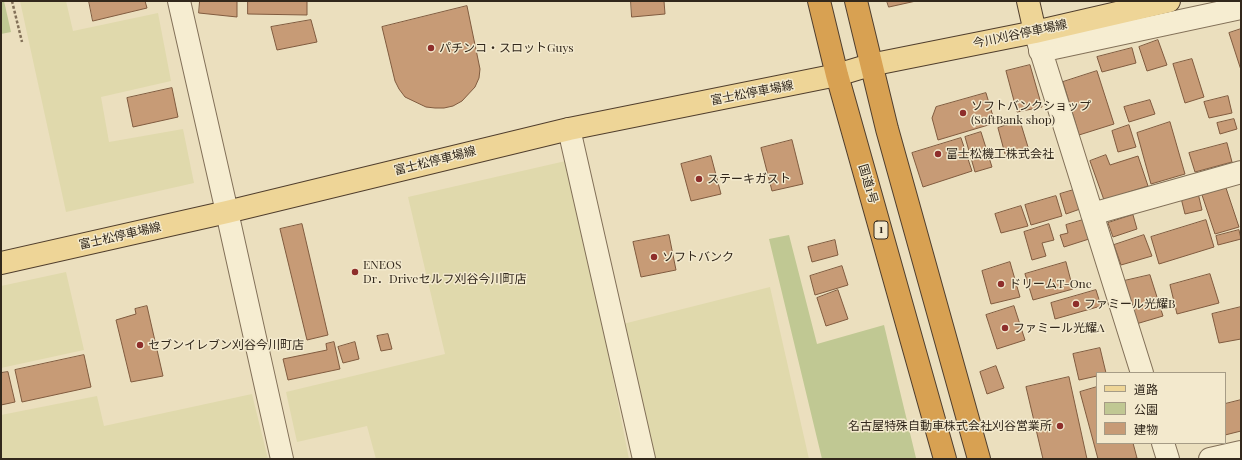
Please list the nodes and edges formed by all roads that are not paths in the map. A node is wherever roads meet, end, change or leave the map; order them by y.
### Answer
1 (179, 1) edge
2 (819, 1) edge
3 (856, 1) edge
4 (1028, 1) edge
5 (1169, 1) edge
6 (1241, 8) edge
7 (1037, 42) junction
8 (870, 65) junction
9 (837, 75) junction
10 (569, 128) junction
11 (1241, 172) edge
12 (227, 212) junction
13 (1092, 214) junction
14 (1, 263) edge
15 (1142, 372) edge
16 (1163, 444) edge
17 (1241, 452) edge
18 (282, 459) edge
19 (644, 459) edge
20 (945, 459) edge
21 (979, 459) edge
22 (1168, 459) edge
23 (1210, 459) edge

1 - 12 street
2 - 9 highway, 国道1号 / 1
3 - 8 highway
4 - 7 main road
5 - 7 main road, 今川刈谷停車場線
6 - 7 street
7 - 8 main road, 今川刈谷停車場線
7 - 13 street
8 - 9 main road, 富士松停車場線
8 - 21 highway
9 - 10 main road, 富士松停車場線
9 - 20 highway, 国道1号 / 1
10 - 12 main road, 富士松停車場線
10 - 19 street
11 - 13 street
12 - 14 main road, 富士松停車場線
12 - 18 street
13 - 15 street
16 - 22 street
17 - 23 street

